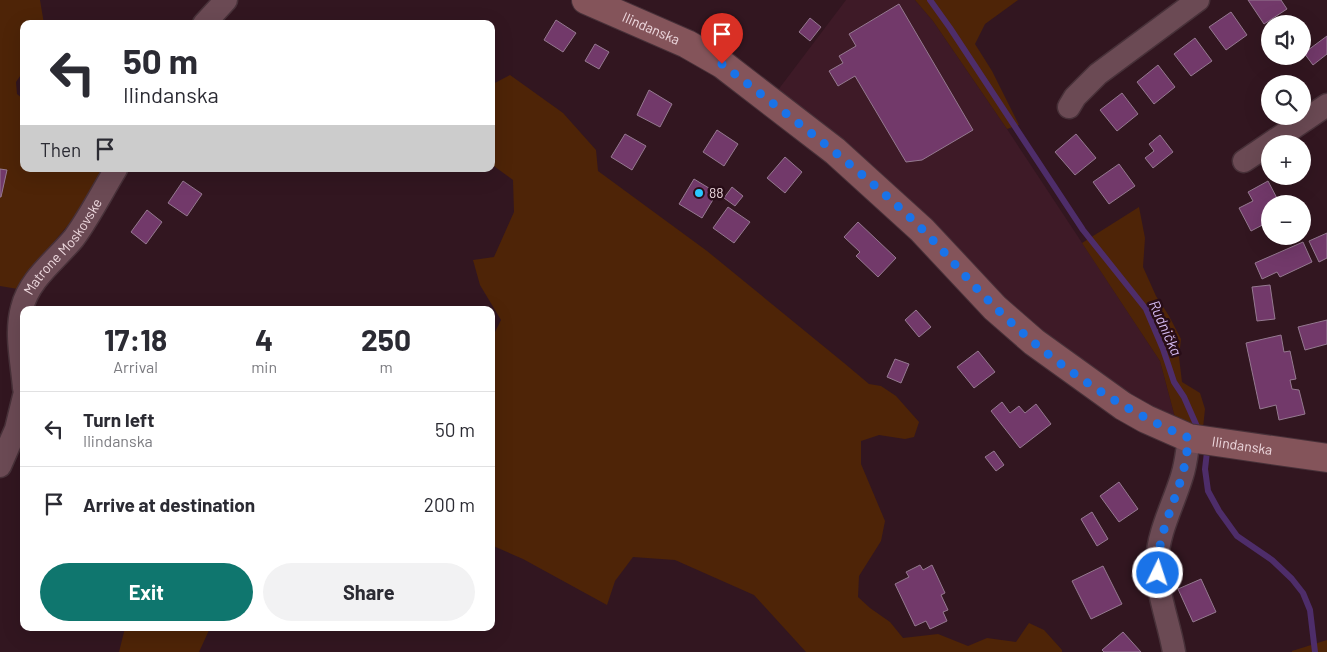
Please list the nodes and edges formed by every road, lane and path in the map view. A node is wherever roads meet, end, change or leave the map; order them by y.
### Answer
1 (226, 0) edge
2 (586, 0) edge
3 (1198, 0) edge
4 (208, 20) edge
5 (1327, 105) edge
6 (1069, 107) dead end
7 (1244, 161) dead end
8 (114, 172) edge
9 (22, 306) edge
10 (20, 322) edge
11 (20, 341) edge
12 (20, 412) edge
13 (1200, 439) junction
14 (1327, 458) edge
15 (0, 466) edge
16 (1174, 652) edge

1 - 4 street
2 - 13 street, Ilindanska
3 - 6 street
5 - 7 street
8 - 9 street, Matrone Moskovske
10 - 11 street, Matrone Moskovske
12 - 15 street
13 - 14 street, Ilindanska
13 - 16 street

